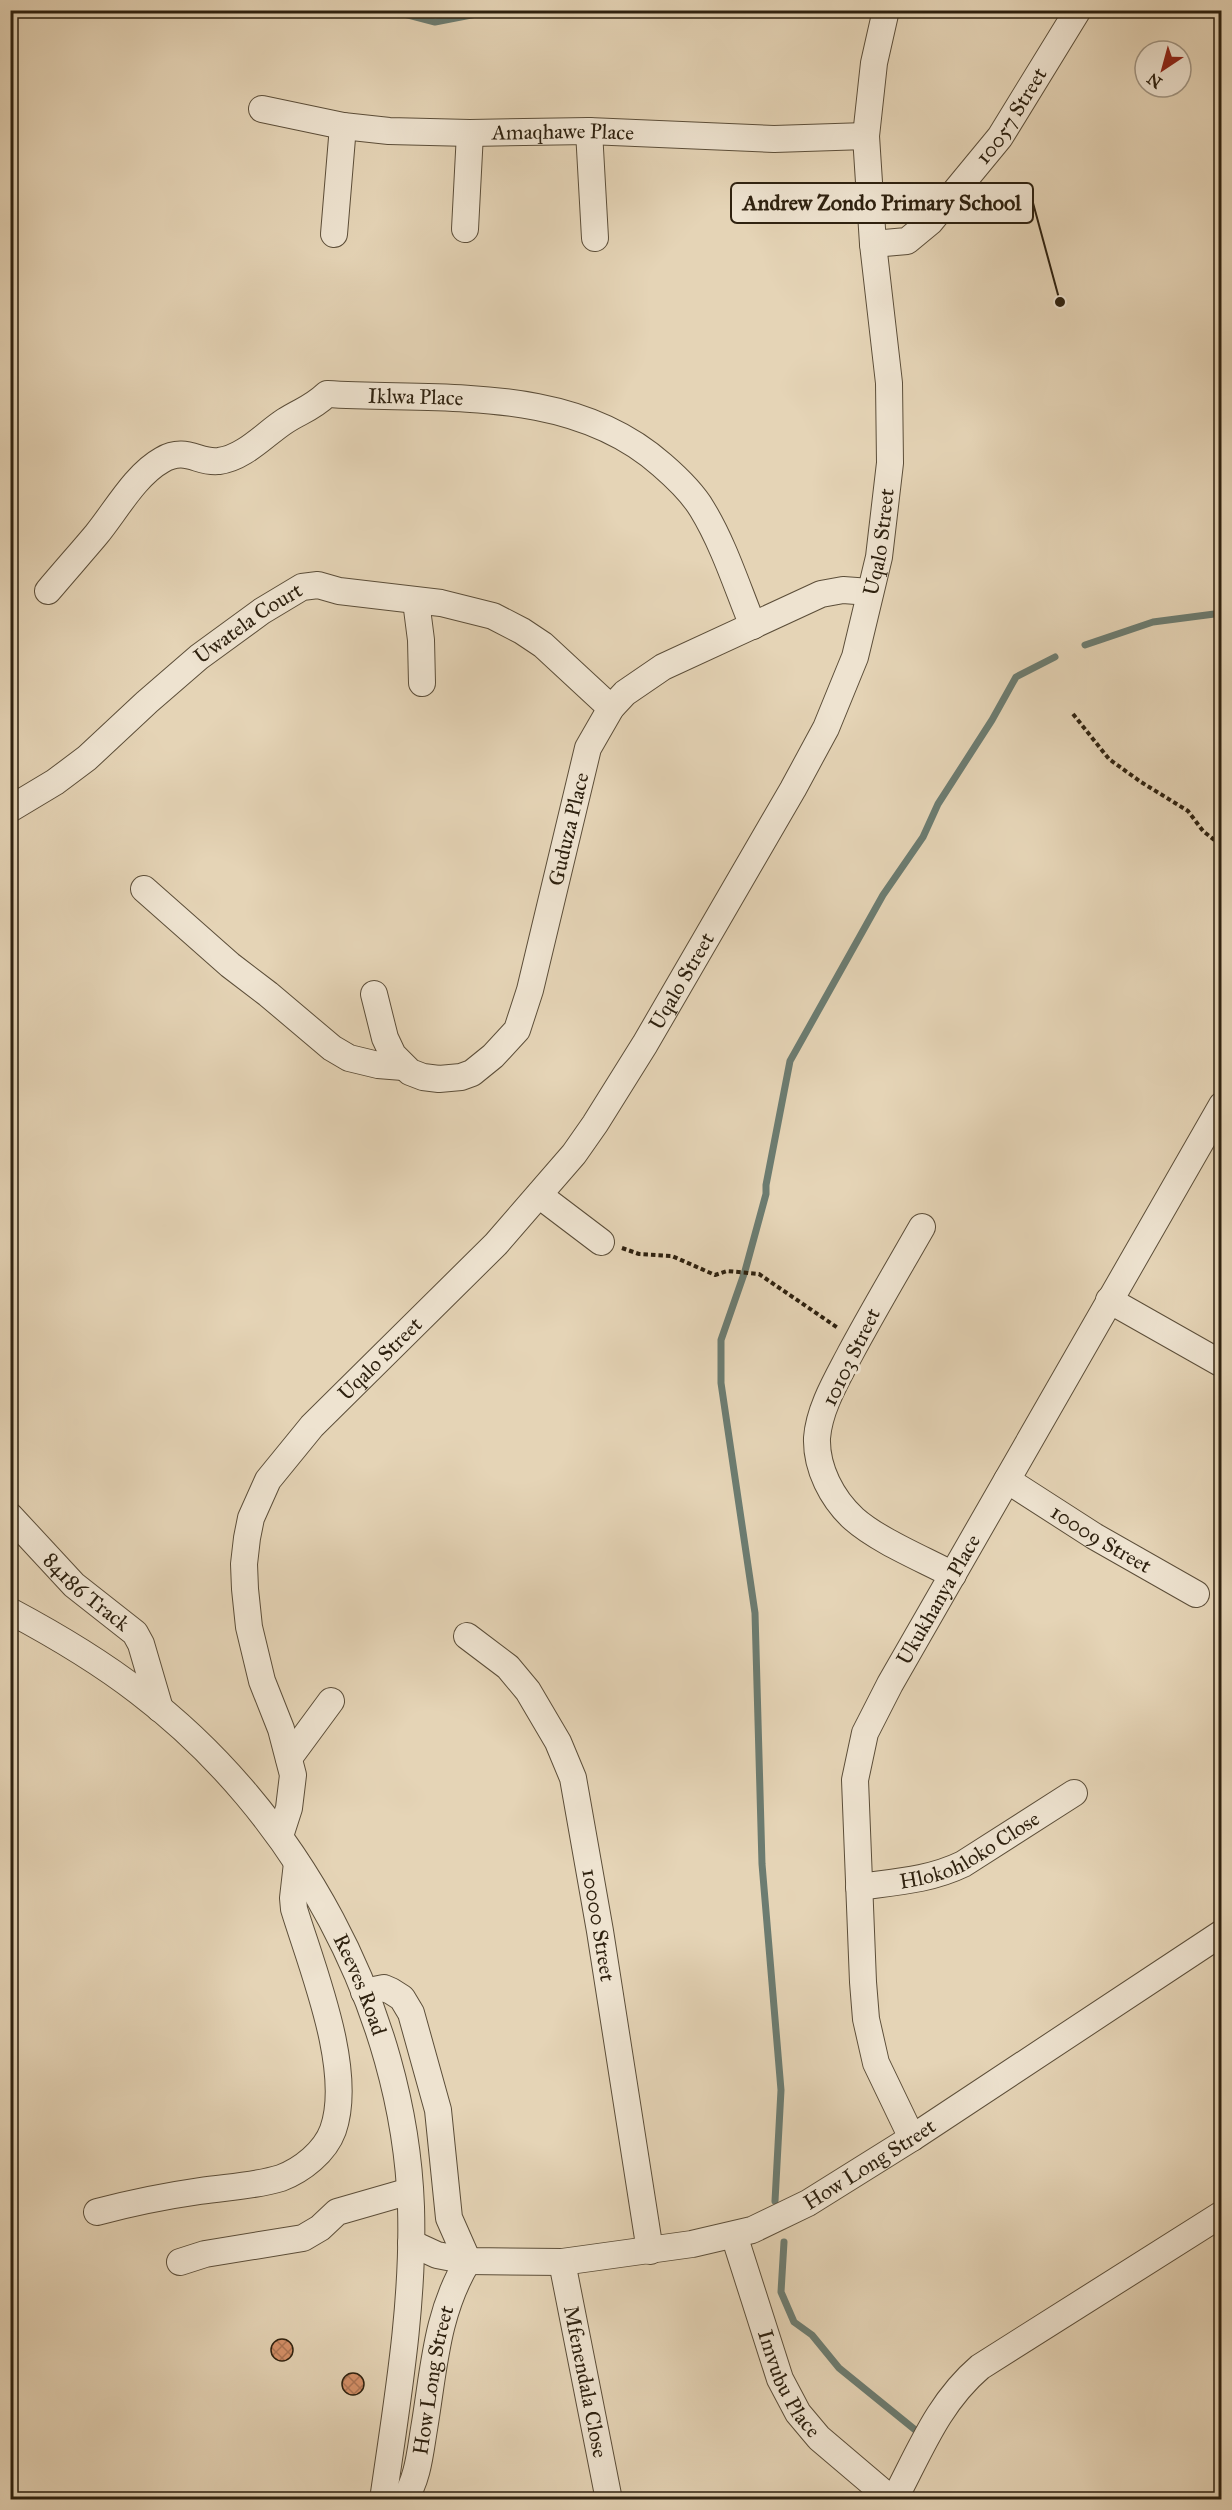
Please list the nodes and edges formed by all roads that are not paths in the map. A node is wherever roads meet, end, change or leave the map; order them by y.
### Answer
1 (886, 10) edge
2 (1078, 10) edge
3 (262, 109) dead end
4 (343, 126) junction
5 (589, 131) junction
6 (470, 133) junction
7 (866, 135) junction
8 (465, 229) dead end
9 (334, 234) dead end
10 (596, 238) dead end
11 (873, 244) junction
12 (48, 591) dead end
13 (870, 592) junction
14 (416, 601) junction
15 (753, 626) junction
16 (422, 683) dead end
17 (611, 708) junction
18 (10, 809) edge
19 (144, 889) dead end
20 (374, 994) dead end
21 (403, 1067) junction
22 (1221, 1105) edge
23 (1214, 1135) edge
24 (539, 1195) junction
25 (922, 1227) dead end
26 (601, 1242) road end
27 (1109, 1299) junction
28 (1221, 1364) edge
29 (1007, 1480) junction
30 (10, 1516) edge
31 (953, 1575) junction
32 (1196, 1594) dead end
33 (10, 1611) edge
34 (467, 1636) dead end
35 (331, 1701) dead end
36 (160, 1709) junction
37 (289, 1758) junction
38 (1074, 1793) dead end
39 (280, 1836) junction
40 (297, 1863) junction
41 (859, 1887) junction
42 (1221, 1934) edge
43 (364, 1992) junction
44 (912, 2138) junction
45 (410, 2191) junction
46 (97, 2212) dead end
47 (1221, 2214) edge
48 (734, 2235) junction
49 (411, 2243) junction
50 (650, 2251) junction
51 (468, 2261) junction
52 (180, 2262) dead end
53 (562, 2262) junction
54 (383, 2499) edge
55 (404, 2499) edge
56 (609, 2499) edge
57 (893, 2499) edge

1 - 7 street, Uqalo Street
2 - 11 street, 10057 Street
3 - 4 street, Amaqhawe Place
4 - 6 street, Amaqhawe Place
4 - 9 street
5 - 6 street, Amaqhawe Place
5 - 7 street, Amaqhawe Place
5 - 10 street
6 - 8 street
7 - 11 street, Uqalo Street
11 - 13 street, Uqalo Street
12 - 15 street, Iklwa Place
13 - 15 street, Guduza Place
13 - 24 street, Uqalo Street
14 - 16 street
14 - 17 street, Uwatela Court
14 - 18 street, Uwatela Court
15 - 17 street, Guduza Place
17 - 21 street, Guduza Place
19 - 21 street, Guduza Place
20 - 21 street
22 - 23 street, Ukukhanya Place
23 - 27 street, Ukukhanya Place
24 - 26 street
24 - 37 street, Uqalo Street
25 - 31 street, 10103 Street
27 - 28 street
27 - 29 street, Ukukhanya Place
29 - 31 street, Ukukhanya Place
29 - 32 street, 10009 Street
30 - 36 street, 84186 Track
31 - 41 street, Ukukhanya Place
33 - 36 street, Reeves Road
34 - 50 street, 10000 Street
35 - 37 street
36 - 39 street, Reeves Road
37 - 39 street, Uqalo Street
38 - 41 street, Hlokohloko Close
39 - 40 street, Reeves Road
40 - 43 street, Reeves Road
40 - 46 street
41 - 44 street, Ukukhanya Place
42 - 44 street, How Long Street
43 - 45 street, Reeves Road
43 - 51 street
44 - 48 street, How Long Street
45 - 49 street, Reeves Road
45 - 52 street
47 - 57 street
48 - 50 street, How Long Street
48 - 57 street, Imvubu Place
49 - 51 street, How Long Street
49 - 54 street, Reeves Road
50 - 53 street, How Long Street
51 - 53 street, How Long Street
51 - 55 street, How Long Street
53 - 56 street, Mfenendala Close

